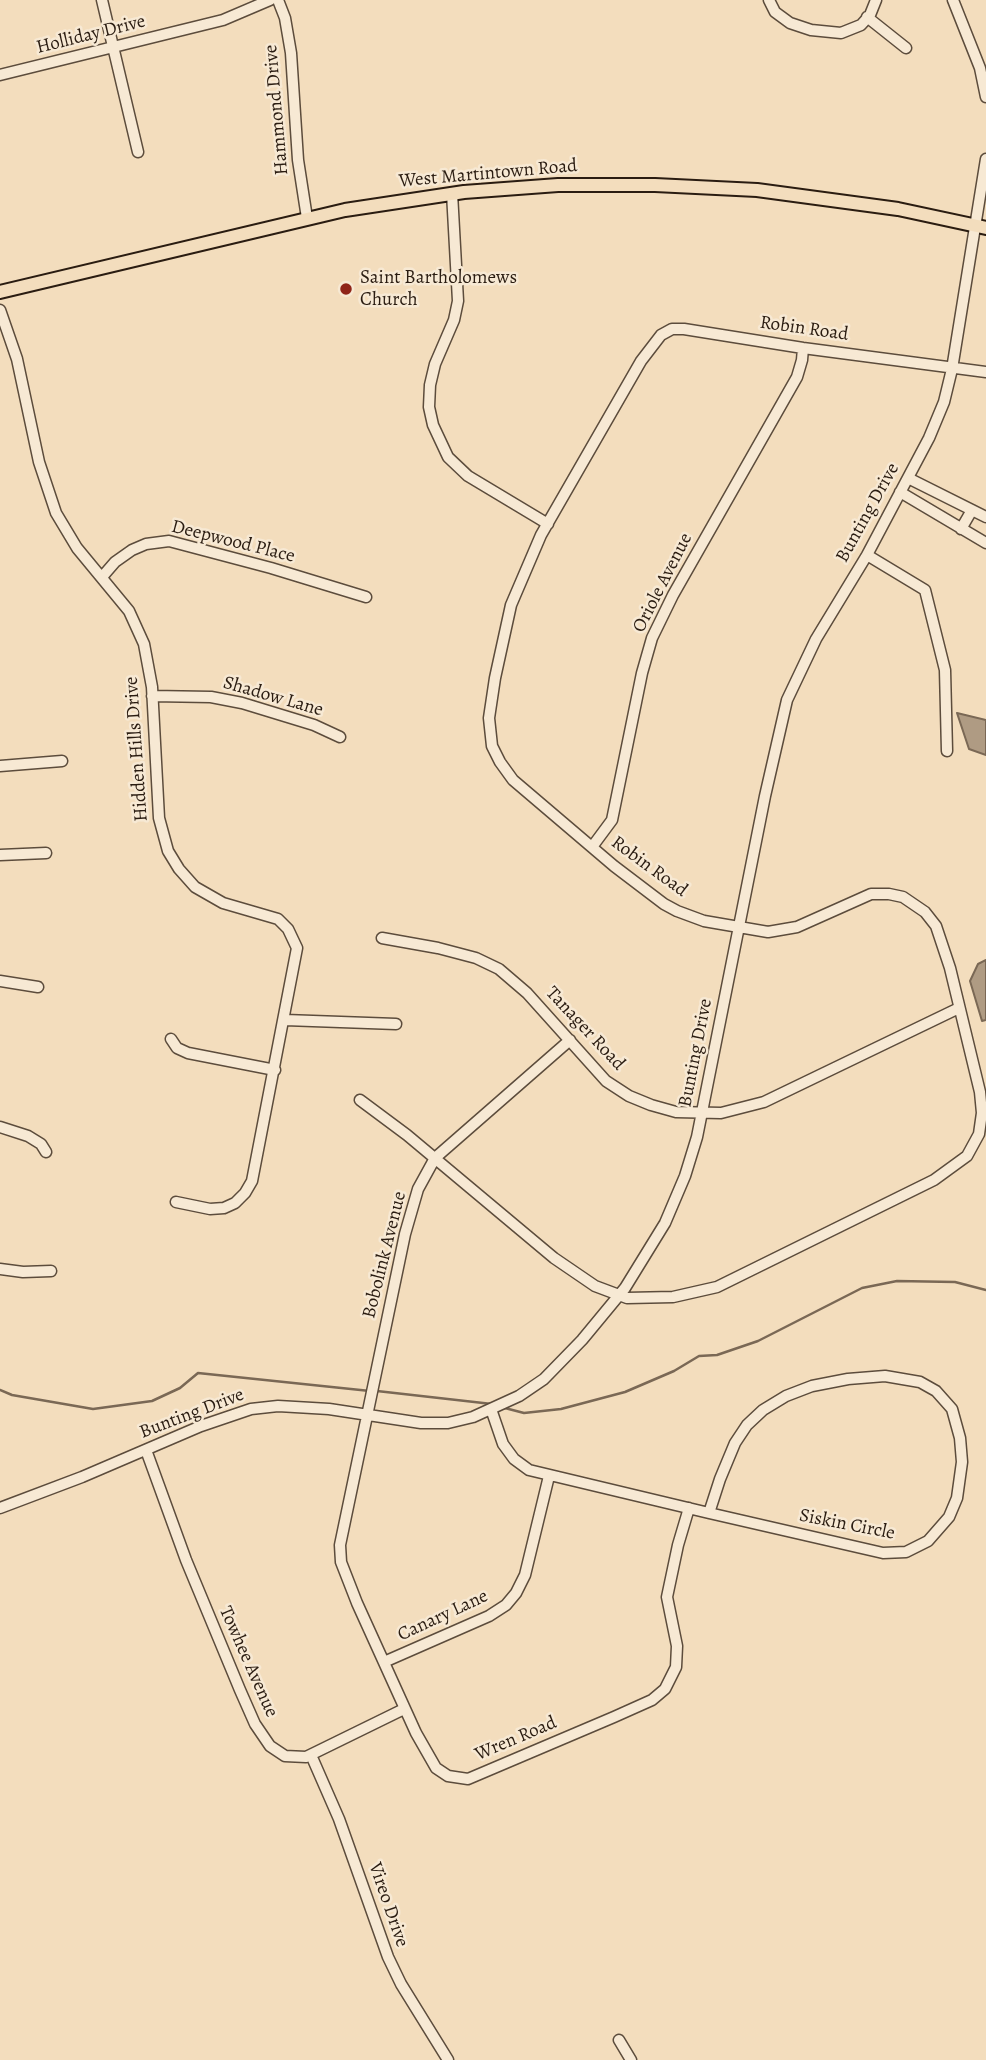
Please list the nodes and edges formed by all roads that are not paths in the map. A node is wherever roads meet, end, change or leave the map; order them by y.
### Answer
1 (102, 0) edge
2 (270, 0) edge
3 (278, 0) edge
4 (769, 0) edge
5 (876, 0) edge
6 (953, 0) edge
7 (867, 17) junction
8 (113, 47) junction
9 (906, 48) dead end
10 (0, 75) edge
11 (986, 97) edge
12 (138, 152) dead end
13 (986, 159) edge
14 (452, 193) junction
15 (307, 218) junction
16 (980, 227) edge
17 (0, 292) edge
18 (0, 310) edge
19 (803, 348) junction
20 (951, 369) junction
21 (986, 372) edge
22 (908, 478) junction
23 (900, 492) junction
24 (972, 510) junction
25 (986, 517) edge
26 (548, 524) junction
27 (961, 529) junction
28 (986, 544) edge
29 (867, 555) junction
30 (102, 577) junction
31 (366, 597) dead end
32 (152, 696) junction
33 (340, 737) dead end
34 (947, 751) dead end
35 (62, 761) dead end
36 (0, 766) edge
37 (592, 847) junction
38 (46, 853) dead end
39 (0, 855) edge
40 (739, 928) junction
41 (382, 938) dead end
42 (0, 981) edge
43 (38, 987) dead end
44 (959, 1008) junction
45 (285, 1020) junction
46 (396, 1024) dead end
47 (171, 1039) dead end
48 (570, 1040) junction
49 (275, 1070) junction
50 (360, 1100) dead end
51 (702, 1112) junction
52 (0, 1127) edge
53 (46, 1152) dead end
54 (435, 1158) junction
55 (176, 1202) dead end
56 (0, 1269) edge
57 (51, 1271) dead end
58 (619, 1297) junction
59 (491, 1409) junction
60 (367, 1415) junction
61 (146, 1450) junction
62 (549, 1476) junction
63 (0, 1508) edge
64 (690, 1508) junction
65 (709, 1513) junction
66 (384, 1662) junction
67 (404, 1709) junction
68 (311, 1755) junction
69 (619, 2040) dead end
70 (448, 2060) edge
71 (631, 2060) edge

1 - 8 street
2 - 8 street, Holliday Drive
3 - 15 street, Hammond Drive
4 - 7 street
5 - 7 street
6 - 11 street
7 - 9 street
8 - 10 street, Holliday Drive
8 - 12 street
13 - 16 street, Bunting Drive
14 - 15 main road, West Martintown Road
14 - 16 main road, West Martintown Road
14 - 26 street
15 - 17 main road, West Martintown Road
16 - 20 street, Bunting Drive
18 - 30 street, Hidden Hills Drive
19 - 20 street, Robin Road
19 - 26 street, Robin Road
19 - 37 street, Oriole Avenue
20 - 21 street, Robin Road
20 - 22 street, Bunting Drive
22 - 23 street, Bunting Drive
22 - 24 street
23 - 27 street
23 - 29 street, Bunting Drive
24 - 25 street
24 - 27 street
26 - 37 street, Robin Road
27 - 28 street
29 - 34 street
29 - 40 street, Bunting Drive
30 - 31 street, Deepwood Place
30 - 32 street, Hidden Hills Drive
32 - 33 street, Shadow Lane
32 - 45 street, Hidden Hills Drive
35 - 36 street
37 - 40 street, Robin Road
38 - 39 street
40 - 44 street, Robin Road
40 - 51 street, Bunting Drive
41 - 48 street, Tanager Road
42 - 43 street
44 - 51 street, Tanager Road
44 - 58 street, Robin Road
45 - 46 street
45 - 49 street, Hidden Hills Drive
47 - 49 street
48 - 51 street, Tanager Road
48 - 54 street, Bobolink Avenue
49 - 55 street, Hidden Hills Drive
50 - 54 street, Robin Road
51 - 58 street, Bunting Drive
52 - 53 street
54 - 58 street, Robin Road
54 - 60 street, Bobolink Avenue
56 - 57 street
58 - 59 street, Bunting Drive
59 - 60 street, Bunting Drive
59 - 62 street, Siskin Circle
60 - 61 street, Bunting Drive
60 - 66 street, Wren Road
61 - 63 street, Bunting Drive
61 - 68 street, Towhee Avenue
62 - 64 street, Siskin Circle
62 - 66 street, Canary Lane
64 - 65 street, Siskin Circle
64 - 67 street, Wren Road
65 - 65 street, Siskin Circle
66 - 67 street, Wren Road
67 - 68 street
68 - 70 street, Vireo Drive
69 - 71 street

